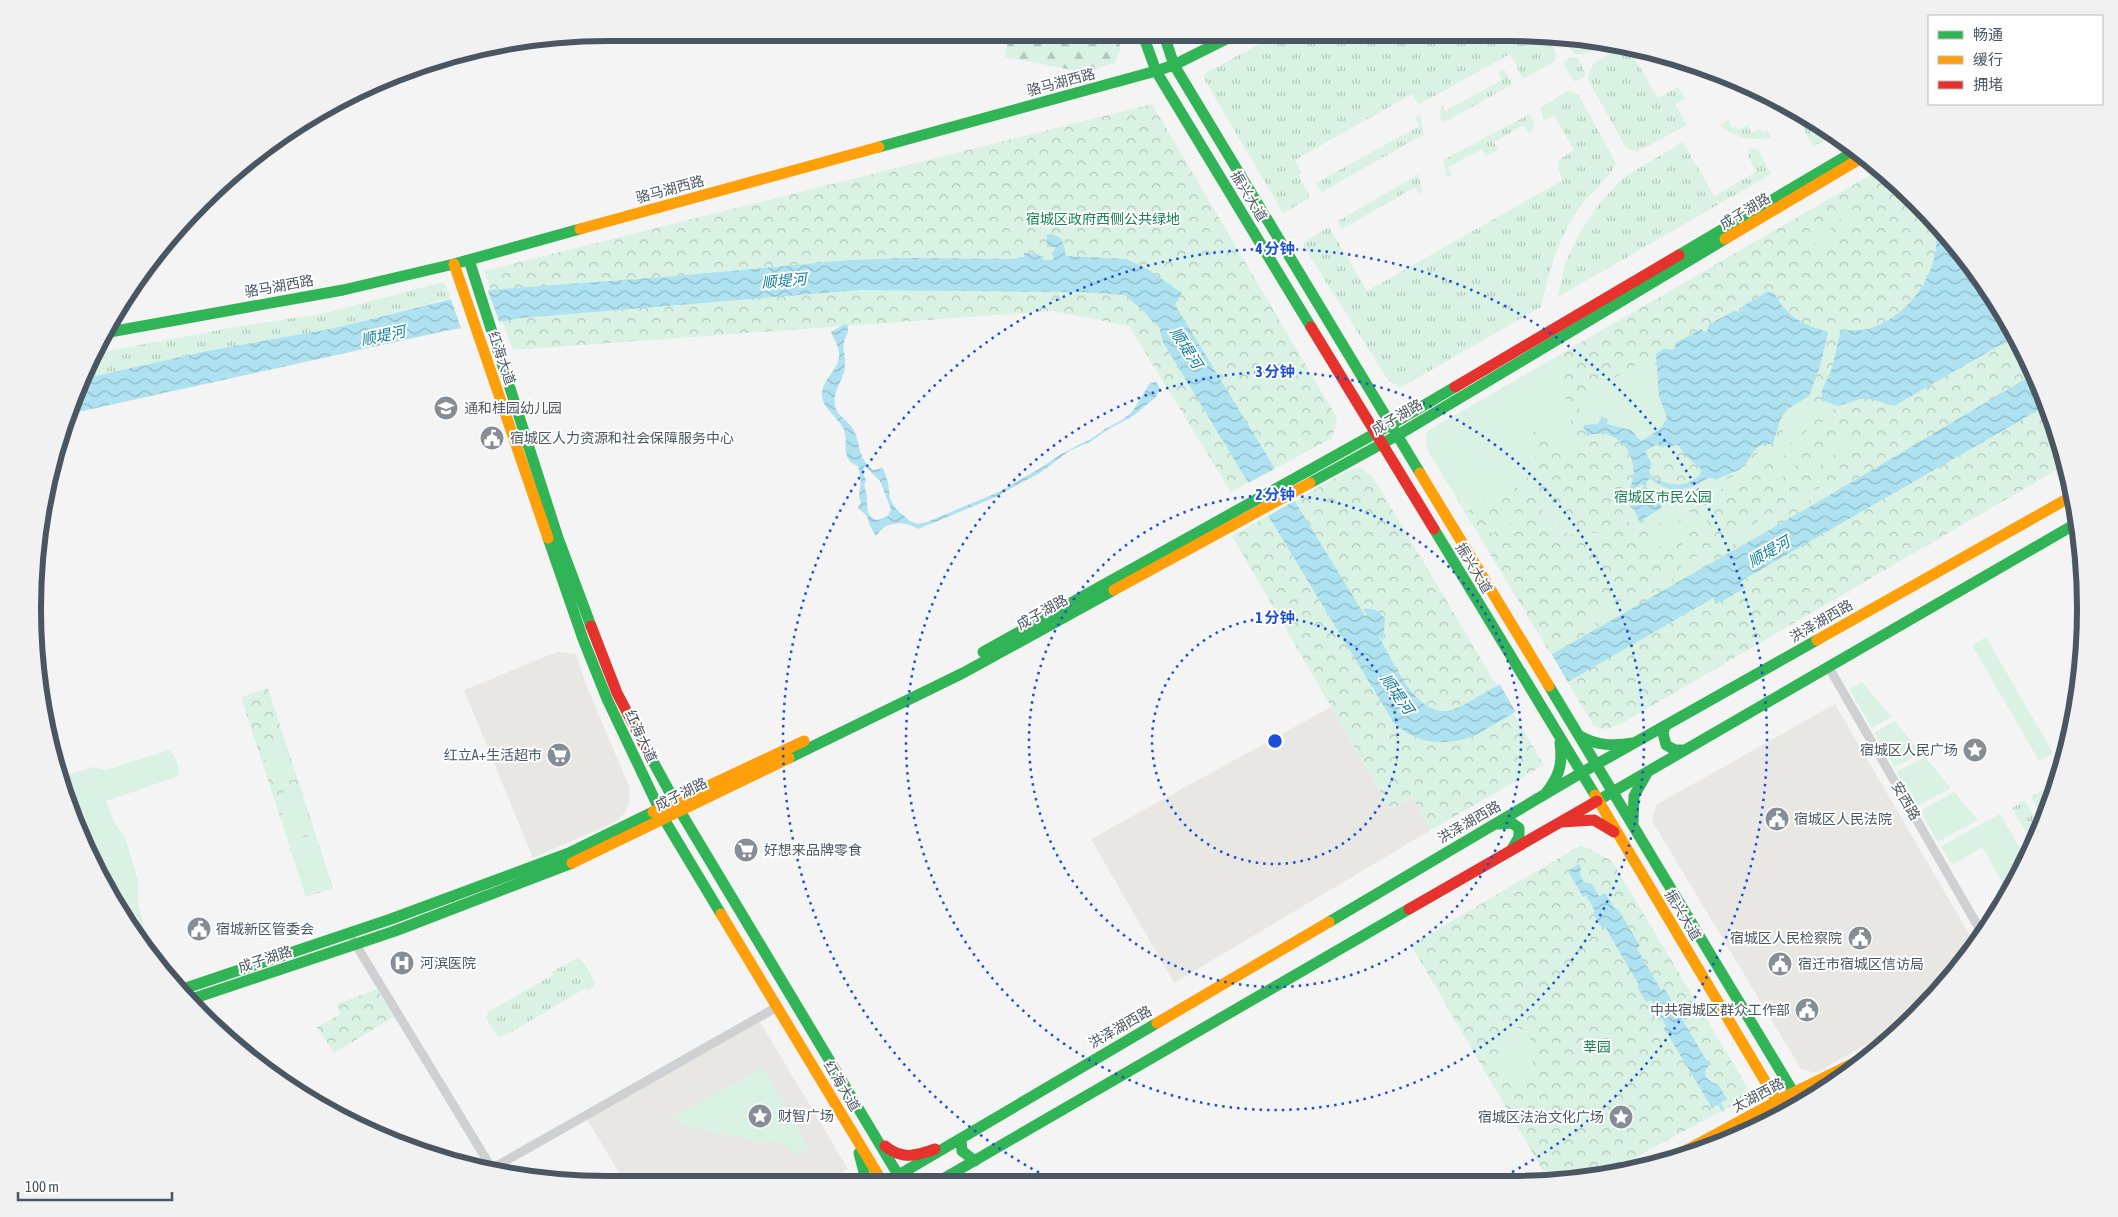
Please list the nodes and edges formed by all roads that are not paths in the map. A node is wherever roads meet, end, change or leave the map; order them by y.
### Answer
1 (1145, 41) edge
2 (1166, 41) edge
3 (1222, 41) edge
4 (1174, 65) junction
5 (1156, 71) junction
6 (1849, 154) edge
7 (1858, 160) edge
8 (469, 260) junction
9 (454, 264) junction
10 (114, 331) edge
11 (1395, 430) junction
12 (1378, 439) junction
13 (2066, 499) edge
14 (1248, 510) junction
15 (2071, 527) edge
16 (1828, 666) junction
17 (1567, 715) junction
18 (1551, 724) junction
19 (1665, 726) junction
20 (1579, 735) junction
21 (1558, 736) junction
22 (1638, 742) junction
23 (1685, 750) junction
24 (1597, 765) junction
25 (1647, 772) junction
26 (1581, 774) junction
27 (1613, 792) junction
28 (1544, 795) junction
29 (674, 801) junction
30 (1598, 801) junction
31 (659, 808) junction
32 (680, 811) junction
33 (664, 819) junction
34 (1560, 822) junction
35 (1493, 825) junction
36 (1634, 826) junction
37 (1618, 835) junction
38 (1510, 852) junction
39 (1650, 852) junction
40 (1634, 861) junction
41 (1979, 927) edge
42 (349, 933) junction
43 (355, 944) junction
44 (186, 988) edge
45 (196, 998) edge
46 (777, 1007) junction
47 (1755, 1028) junction
48 (1738, 1037) junction
49 (1838, 1071) edge
50 (1794, 1093) junction
51 (1797, 1098) edge
52 (1777, 1101) junction
53 (1780, 1107) edge
54 (848, 1125) junction
55 (877, 1139) junction
56 (956, 1141) junction
57 (1699, 1144) edge
58 (976, 1160) junction
59 (489, 1163) edge
60 (498, 1165) edge
61 (952, 1174) joint
62 (863, 1176) edge
63 (880, 1176) edge
64 (899, 1176) edge
65 (905, 1176) edge
66 (948, 1176) edge

1 - 5 main road, 振兴大道
2 - 4 main road, 振兴大道
3 - 4 main road, 骆马湖西路
4 - 5 main road, 骆马湖西路
4 - 11 main road, 振兴大道
5 - 8 main road, 骆马湖西路
5 - 12 main road, 振兴大道
6 - 11 main road, 成子湖路
7 - 11 main road, 成子湖路
8 - 9 main road, 骆马湖西路
8 - 29 main road, 红海大道
9 - 10 main road, 骆马湖西路
9 - 31 main road, 红海大道
11 - 12 main road, 成子湖路
11 - 17 main road, 振兴大道
12 - 14 main road, 成子湖路
12 - 14 main road, 成子湖路
12 - 18 main road, 振兴大道
13 - 19 main road, 洪泽湖西路
14 - 29 main road, 成子湖路
14 - 32 main road, 成子湖路
15 - 16 main road
16 - 23 main road
16 - 41 street, 安西路
17 - 18 main road
17 - 20 main road, 振兴大道
18 - 21 main road, 振兴大道
19 - 22 main road, 洪泽湖西路
19 - 23 main road
20 - 22 main road
20 - 24 main road, 振兴大道
21 - 26 main road, 振兴大道
21 - 28 main road
22 - 24 main road, 洪泽湖西路
23 - 25 main road
24 - 26 main road, 洪泽湖西路
24 - 27 main road, 振兴大道
25 - 27 main road
25 - 36 main road
26 - 28 main road, 洪泽湖西路
26 - 30 main road, 振兴大道
27 - 30 main road
27 - 36 main road, 振兴大道
28 - 35 main road, 洪泽湖西路
29 - 31 main road, 成子湖路
29 - 32 main road, 红海大道
30 - 34 main road
30 - 37 main road, 振兴大道
31 - 33 main road, 红海大道
31 - 42 main road, 成子湖路
32 - 33 main road, 成子湖路
32 - 55 main road, 红海大道
33 - 43 main road, 成子湖路
33 - 46 main road, 红海大道
34 - 37 main road
34 - 38 main road
35 - 38 main road
35 - 56 main road, 洪泽湖西路
36 - 39 main road, 振兴大道
37 - 40 main road, 振兴大道
38 - 58 main road
39 - 40 main road
39 - 47 main road, 振兴大道
40 - 48 main road, 振兴大道
42 - 43 street
42 - 44 main road, 成子湖路
43 - 45 main road, 成子湖路
43 - 59 street
46 - 54 main road, 红海大道
46 - 60 street
47 - 48 main road
47 - 50 main road, 振兴大道
48 - 52 main road, 振兴大道
49 - 50 main road, 太湖西路
50 - 51 main road, 振兴大道
50 - 52 main road, 太湖西路
52 - 53 main road, 振兴大道
52 - 57 main road, 太湖西路
54 - 62 main road
54 - 63 main road, 红海大道
55 - 56 main road
55 - 64 main road, 红海大道
56 - 58 main road
56 - 65 main road, 洪泽湖西路
58 - 61 main road
61 - 66 main road

